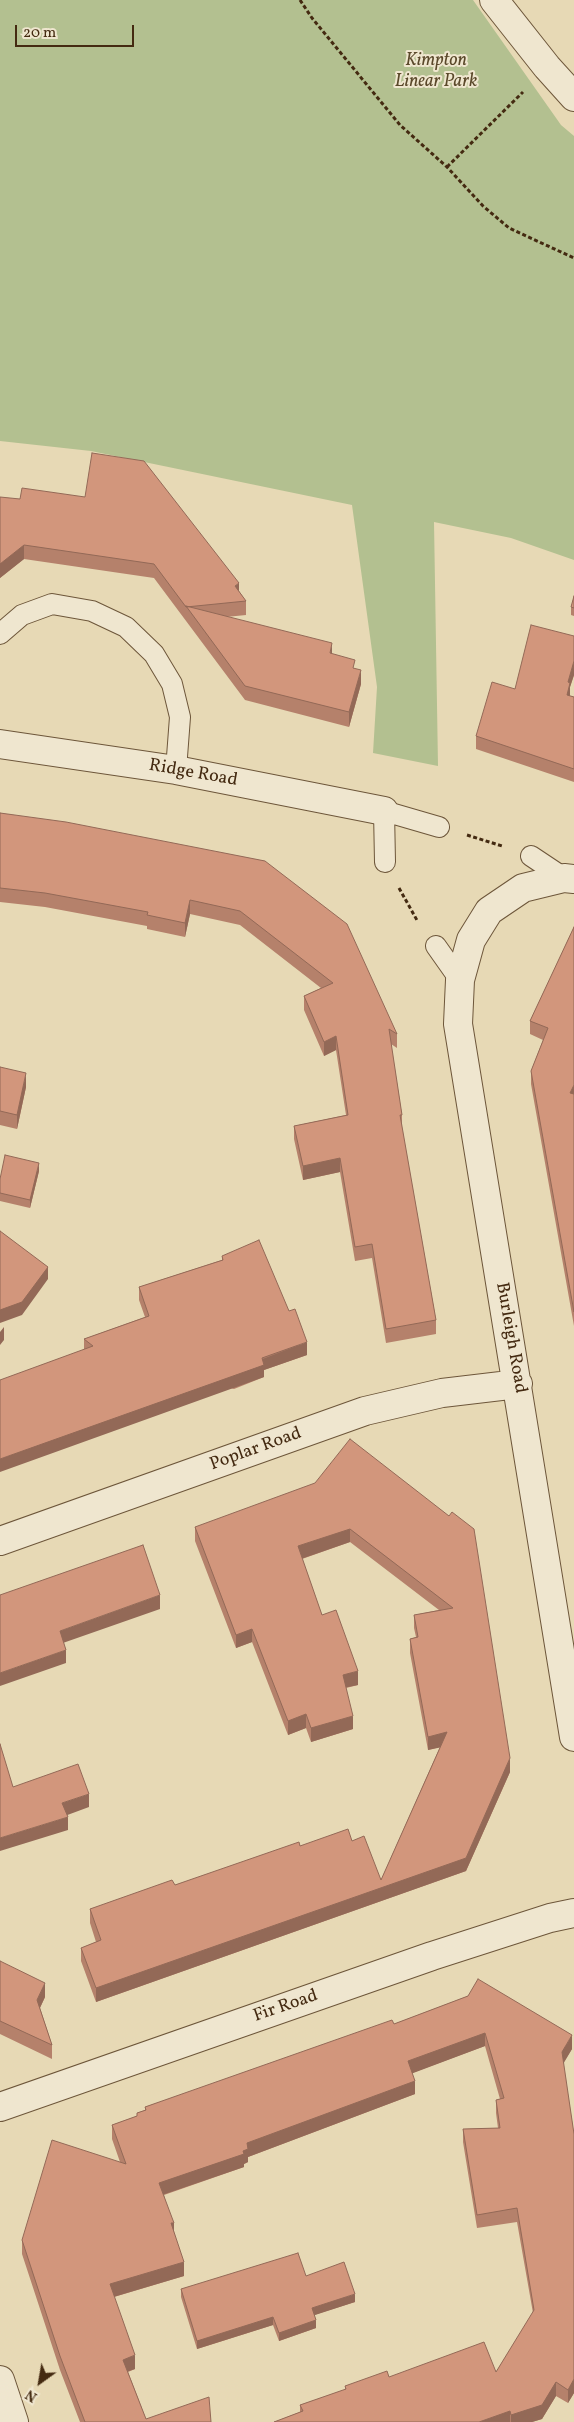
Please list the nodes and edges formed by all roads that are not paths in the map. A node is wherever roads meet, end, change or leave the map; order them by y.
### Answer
1 (494, 0) edge
2 (574, 97) edge
3 (0, 634) edge
4 (0, 744) edge
5 (176, 770) junction
6 (384, 811) junction
7 (439, 827) road end
8 (531, 856) road end
9 (386, 862) road end
10 (569, 879) edge
11 (436, 946) road end
12 (460, 980) junction
13 (518, 1384) junction
14 (0, 1541) edge
15 (574, 1737) edge
16 (574, 1913) edge
17 (0, 2107) edge
18 (0, 2380) edge
19 (14, 2422) edge

1 - 2 street
3 - 5 lane
4 - 5 street, Ridge Road
5 - 6 street, Ridge Road
6 - 7 lane
6 - 9 lane
8 - 10 lane
10 - 12 street, Burleigh Road
11 - 12 lane
12 - 13 street, Burleigh Road
13 - 14 street, Poplar Road
13 - 15 street, Burleigh Road
16 - 17 street, Fir Road
18 - 19 street

